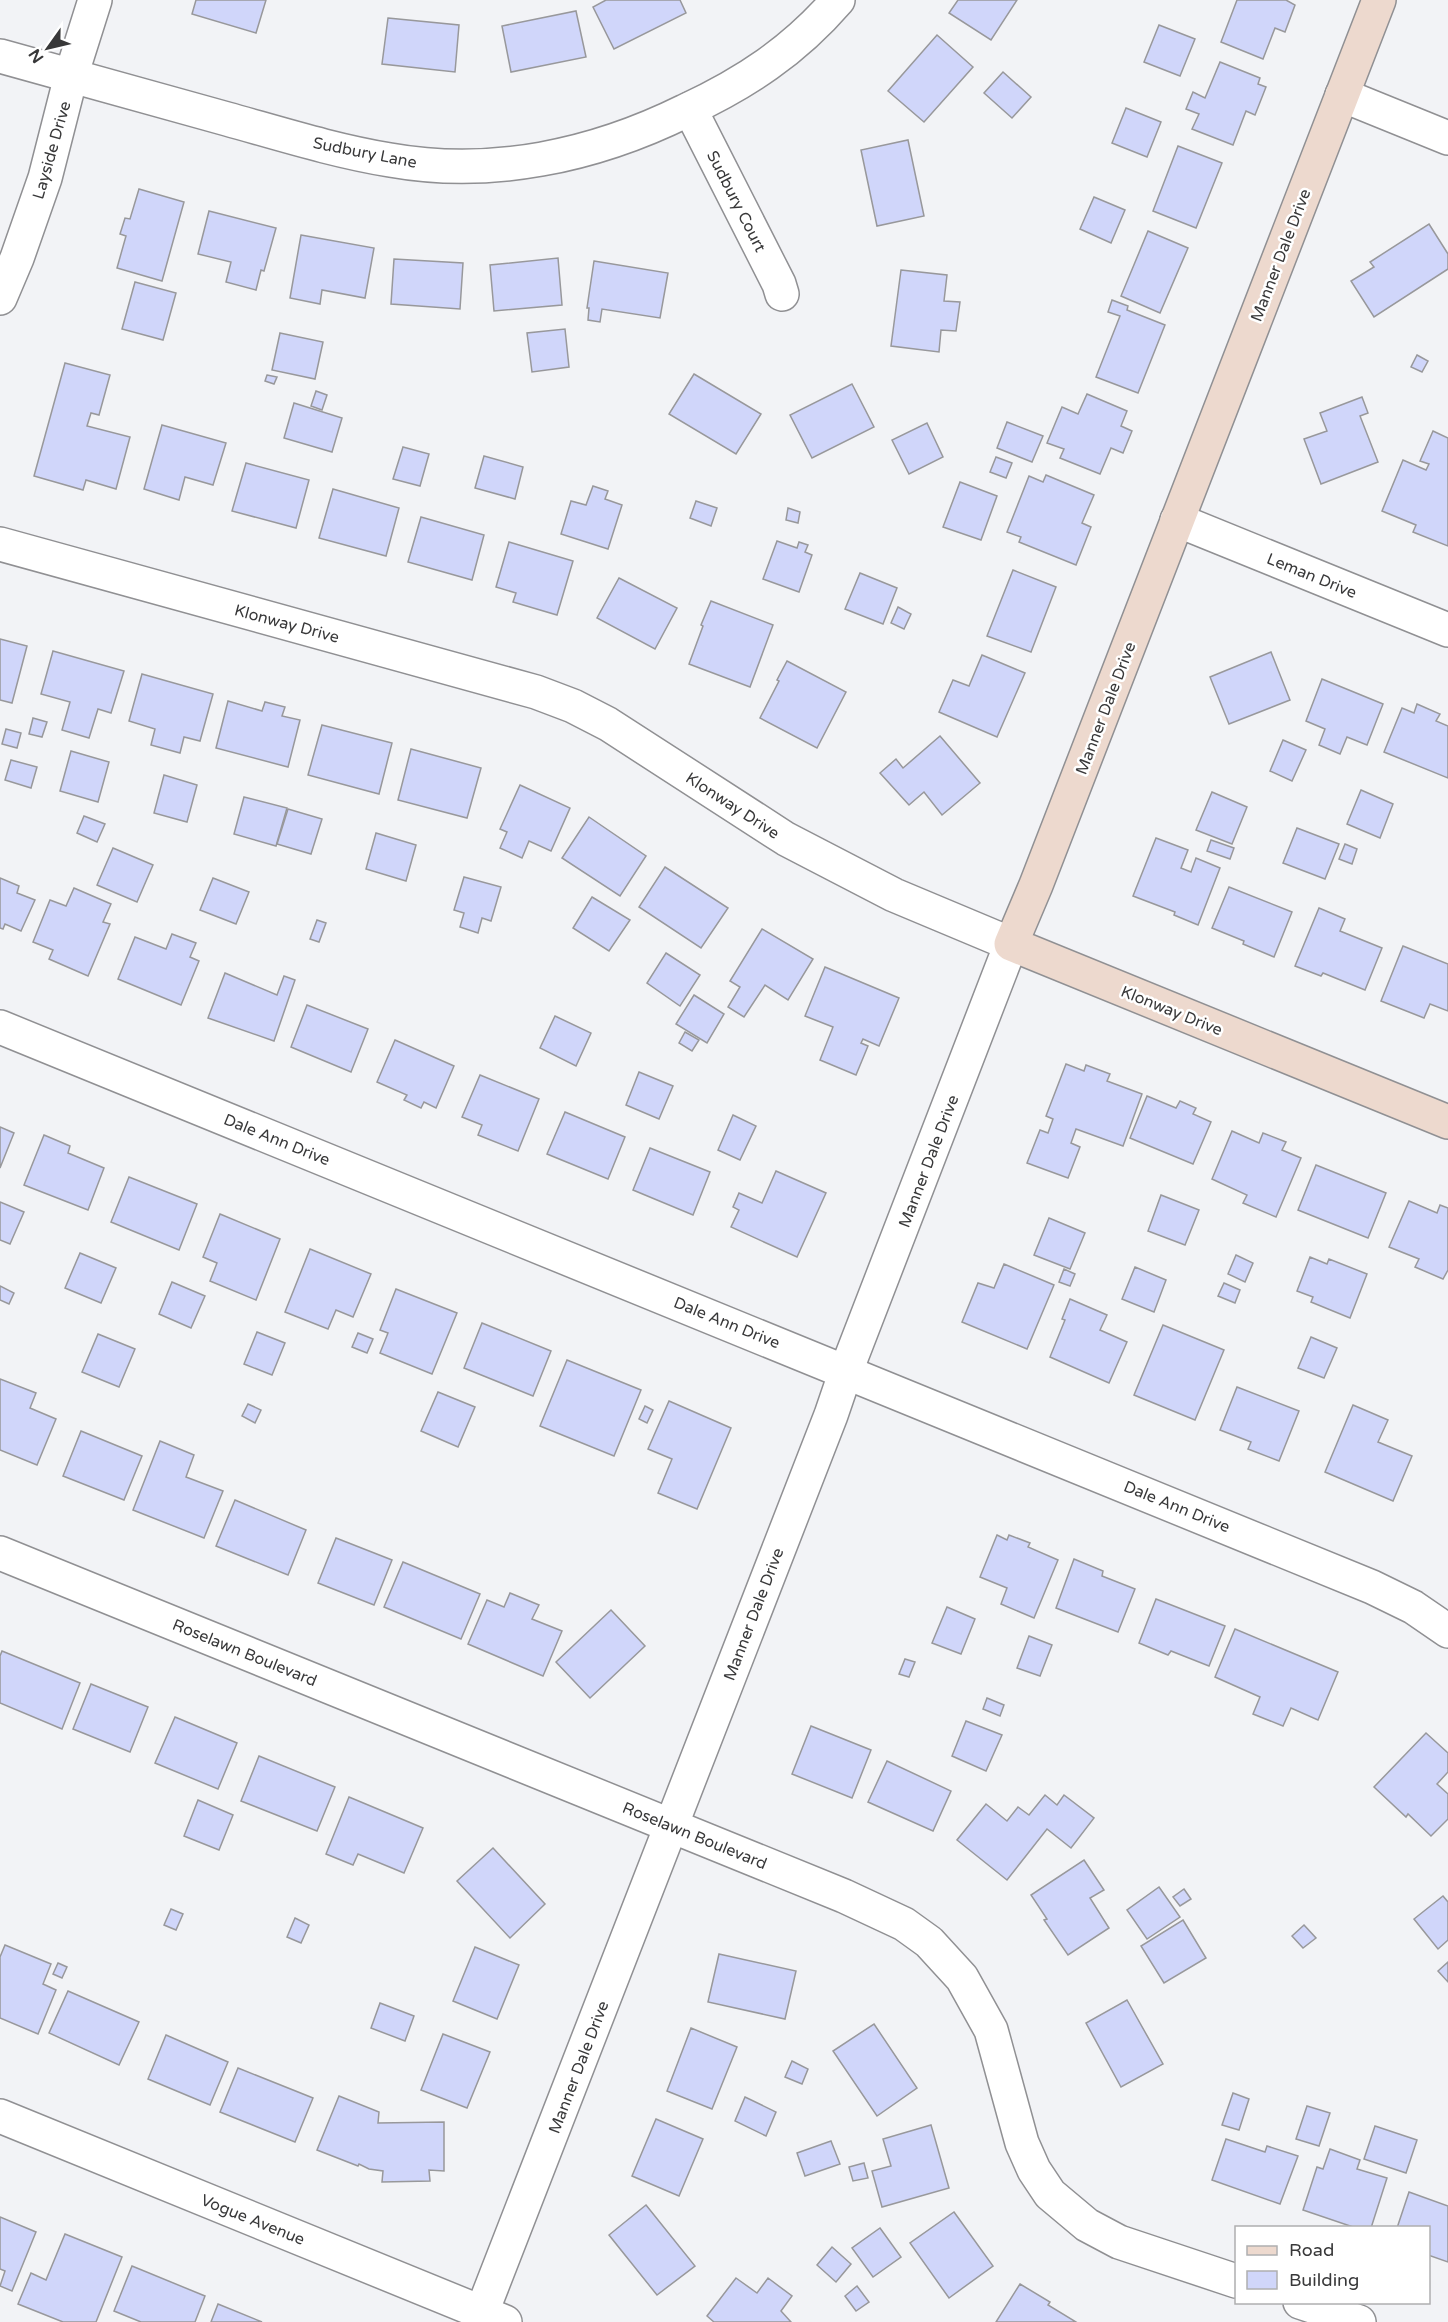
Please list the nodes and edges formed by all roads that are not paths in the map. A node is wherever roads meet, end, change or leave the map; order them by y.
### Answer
1 (94, 0) edge
2 (838, 0) edge
3 (1379, 0) edge
4 (0, 56) edge
5 (71, 76) junction
6 (1342, 95) junction
7 (690, 109) junction
8 (1448, 138) edge
9 (782, 294) dead end
10 (0, 298) edge
11 (1177, 520) junction
12 (0, 544) edge
13 (1448, 630) edge
14 (1011, 944) junction
15 (0, 1027) edge
16 (1448, 1122) edge
17 (846, 1371) junction
18 (0, 1553) edge
19 (1448, 1631) edge
20 (671, 1825) junction
21 (0, 2116) edge
22 (1235, 2281) edge
23 (1306, 2304) edge
24 (488, 2319) edge
25 (1359, 2322) edge

1 - 5 street, Layside Drive
2 - 7 street, Sudbury Lane
3 - 6 street, Manner Dale Drive
4 - 5 street, Sudbury Lane
5 - 7 street, Sudbury Lane
5 - 10 street, Layside Drive
6 - 8 street
6 - 11 street, Manner Dale Drive
7 - 9 street, Sudbury Court
11 - 13 street, Leman Drive
11 - 14 street, Manner Dale Drive
12 - 14 street, Klonway Drive
14 - 16 street, Klonway Drive
14 - 17 street, Manner Dale Drive
15 - 17 street, Dale Ann Drive
17 - 19 street, Dale Ann Drive
17 - 20 street, Manner Dale Drive
18 - 20 street, Roselawn Boulevard
20 - 22 street, Roselawn Boulevard
20 - 24 street, Manner Dale Drive
21 - 24 street, Vogue Avenue
23 - 25 street

